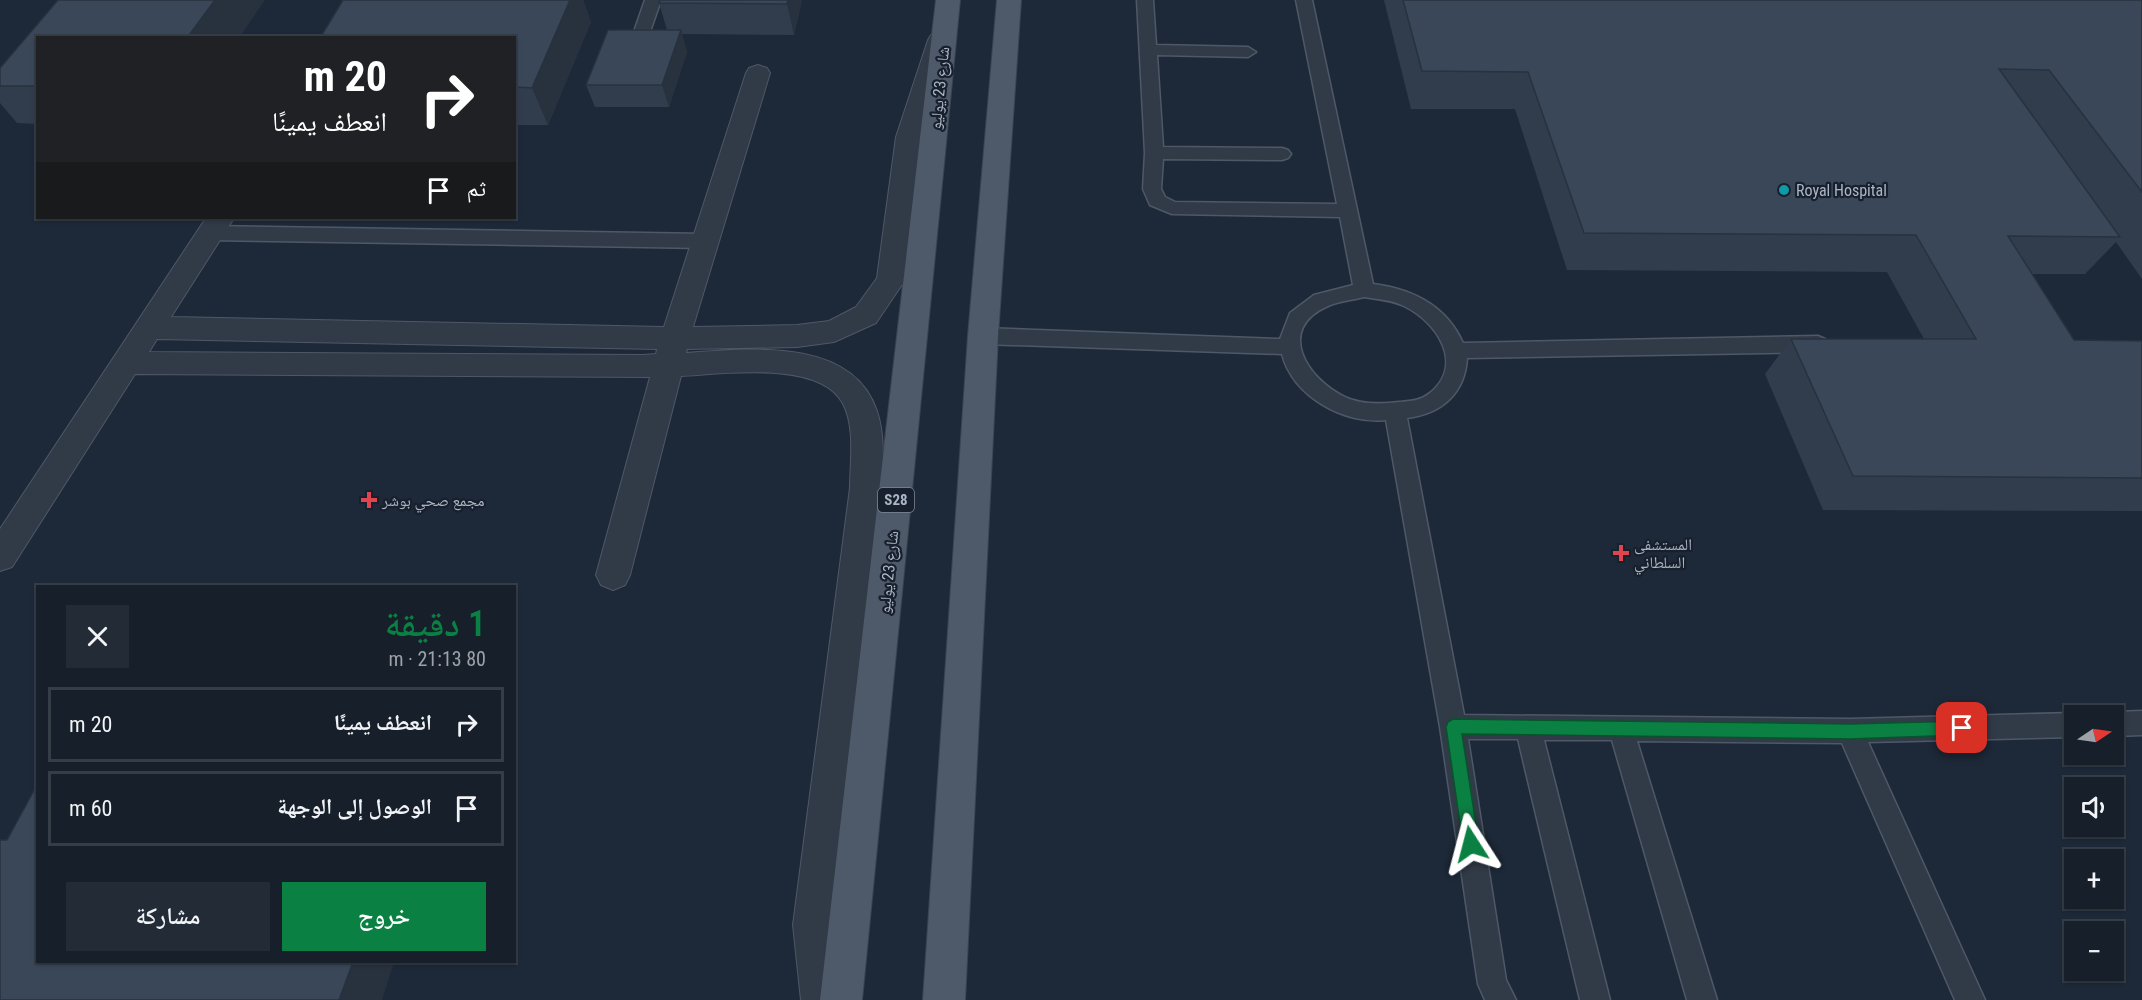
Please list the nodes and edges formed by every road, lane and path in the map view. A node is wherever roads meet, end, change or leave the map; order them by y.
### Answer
1 (653, 0) edge
2 (1010, 0) edge
3 (1145, 0) edge
4 (1304, 0) edge
5 (947, 10) edge
6 (637, 46) edge
7 (1148, 50) junction
8 (1248, 52) dead end
9 (758, 74) dead end
10 (1154, 153) junction
11 (1282, 154) dead end
12 (1348, 211) junction
13 (215, 225) edge
14 (705, 241) junction
15 (1364, 290) junction
16 (149, 328) junction
17 (983, 336) junction
18 (1842, 343) edge
19 (1289, 347) junction
20 (1456, 351) junction
21 (671, 352) junction
22 (127, 363) junction
23 (1396, 415) junction
24 (0, 557) edge
25 (613, 575) dead end
26 (2142, 723) edge
27 (2124, 724) edge
28 (2064, 725) edge
29 (1453, 727) junction
30 (1528, 728) junction
31 (1621, 729) junction
32 (1850, 731) junction
33 (822, 1000) edge
34 (841, 1000) edge
35 (944, 1000) edge
36 (1501, 1000) edge
37 (1595, 1000) edge
38 (1702, 1000) edge
39 (1970, 1000) edge

1 - 6 lane
2 - 17 main road
3 - 7 lane
4 - 12 lane
5 - 21 street
5 - 34 main road, شارع 23 يوليو / S28
7 - 8 lane
7 - 10 lane
9 - 14 street
10 - 11 lane
10 - 12 lane
12 - 15 lane
13 - 14 lane
13 - 16 street
14 - 21 street
15 - 19 lane
15 - 20 lane
16 - 21 street
16 - 22 street
17 - 19 lane
17 - 35 main road
18 - 20 lane
19 - 23 lane
20 - 23 lane
21 - 22 street
21 - 25 street
21 - 33 street
22 - 24 street
23 - 29 lane
26 - 27 lane
28 - 32 lane
29 - 30 lane
29 - 36 lane
30 - 31 lane
30 - 37 lane
31 - 32 lane
31 - 38 lane
32 - 39 lane

